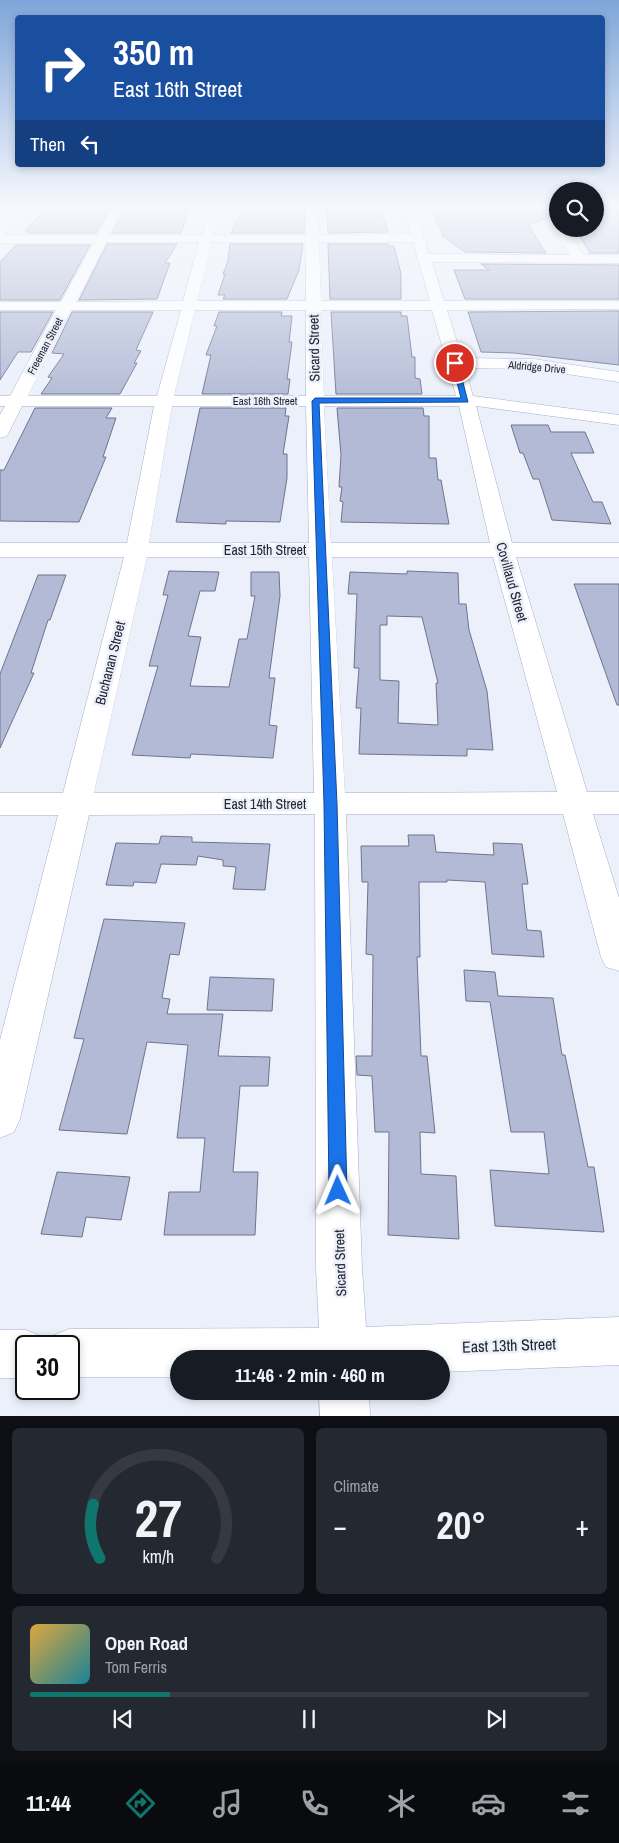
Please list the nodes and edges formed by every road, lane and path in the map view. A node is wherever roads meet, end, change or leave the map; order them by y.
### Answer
1 (83, 273) edge
2 (198, 273) edge
3 (313, 273) edge
4 (427, 273) edge
5 (190, 305) junction
6 (313, 305) junction
7 (619, 305) edge
8 (0, 306) edge
9 (66, 306) junction
10 (436, 306) junction
11 (455, 363) junction
12 (619, 376) edge
13 (466, 400) junction
14 (8, 401) edge
15 (164, 401) junction
16 (315, 401) junction
17 (619, 420) edge
18 (0, 432) edge
19 (502, 548) junction
20 (0, 550) edge
21 (137, 550) junction
22 (322, 550) junction
23 (619, 550) edge
24 (576, 803) junction
25 (619, 803) edge
26 (0, 804) edge
27 (76, 804) junction
28 (330, 804) junction
29 (619, 957) edge
30 (0, 1118) edge
31 (619, 1341) edge
32 (343, 1350) edge
33 (0, 1354) edge
34 (15, 1354) edge
35 (80, 1354) edge
36 (450, 1357) edge
37 (170, 1358) edge
38 (345, 1400) edge
39 (345, 1416) edge

1 - 9 street, Freeman Street
2 - 5 street, Buchanan Street
3 - 6 street, Sicard Street
4 - 10 street, Covillaud Street
5 - 6 street
5 - 9 street
5 - 15 street, Buchanan Street
6 - 10 street
6 - 16 street, Sicard Street
7 - 10 street
8 - 9 street
9 - 14 street, Freeman Street
10 - 11 street, Covillaud Street
11 - 12 street, Aldridge Drive
11 - 13 street, Covillaud Street
13 - 16 street, East 16th Street
13 - 17 street, East 16th Street
13 - 19 street, Covillaud Street
14 - 15 street, East 16th Street
14 - 18 street, Freeman Street
15 - 16 street, East 16th Street
15 - 21 street, Buchanan Street
16 - 22 street, Sicard Street
19 - 22 street, East 15th Street
19 - 23 street, East 15th Street
19 - 24 street, Covillaud Street
20 - 21 street, East 15th Street
21 - 22 street, East 15th Street
21 - 27 street, Buchanan Street
22 - 28 street, Sicard Street
24 - 25 street, East 14th Street
24 - 28 street, East 14th Street
24 - 29 street, Covillaud Street
26 - 27 street, East 14th Street
27 - 28 street, East 14th Street
27 - 30 street, Buchanan Street
28 - 32 street, Sicard Street
31 - 36 street, East 13th Street
33 - 34 street
35 - 37 street, East 13th Street
38 - 39 street, Sicard Street

